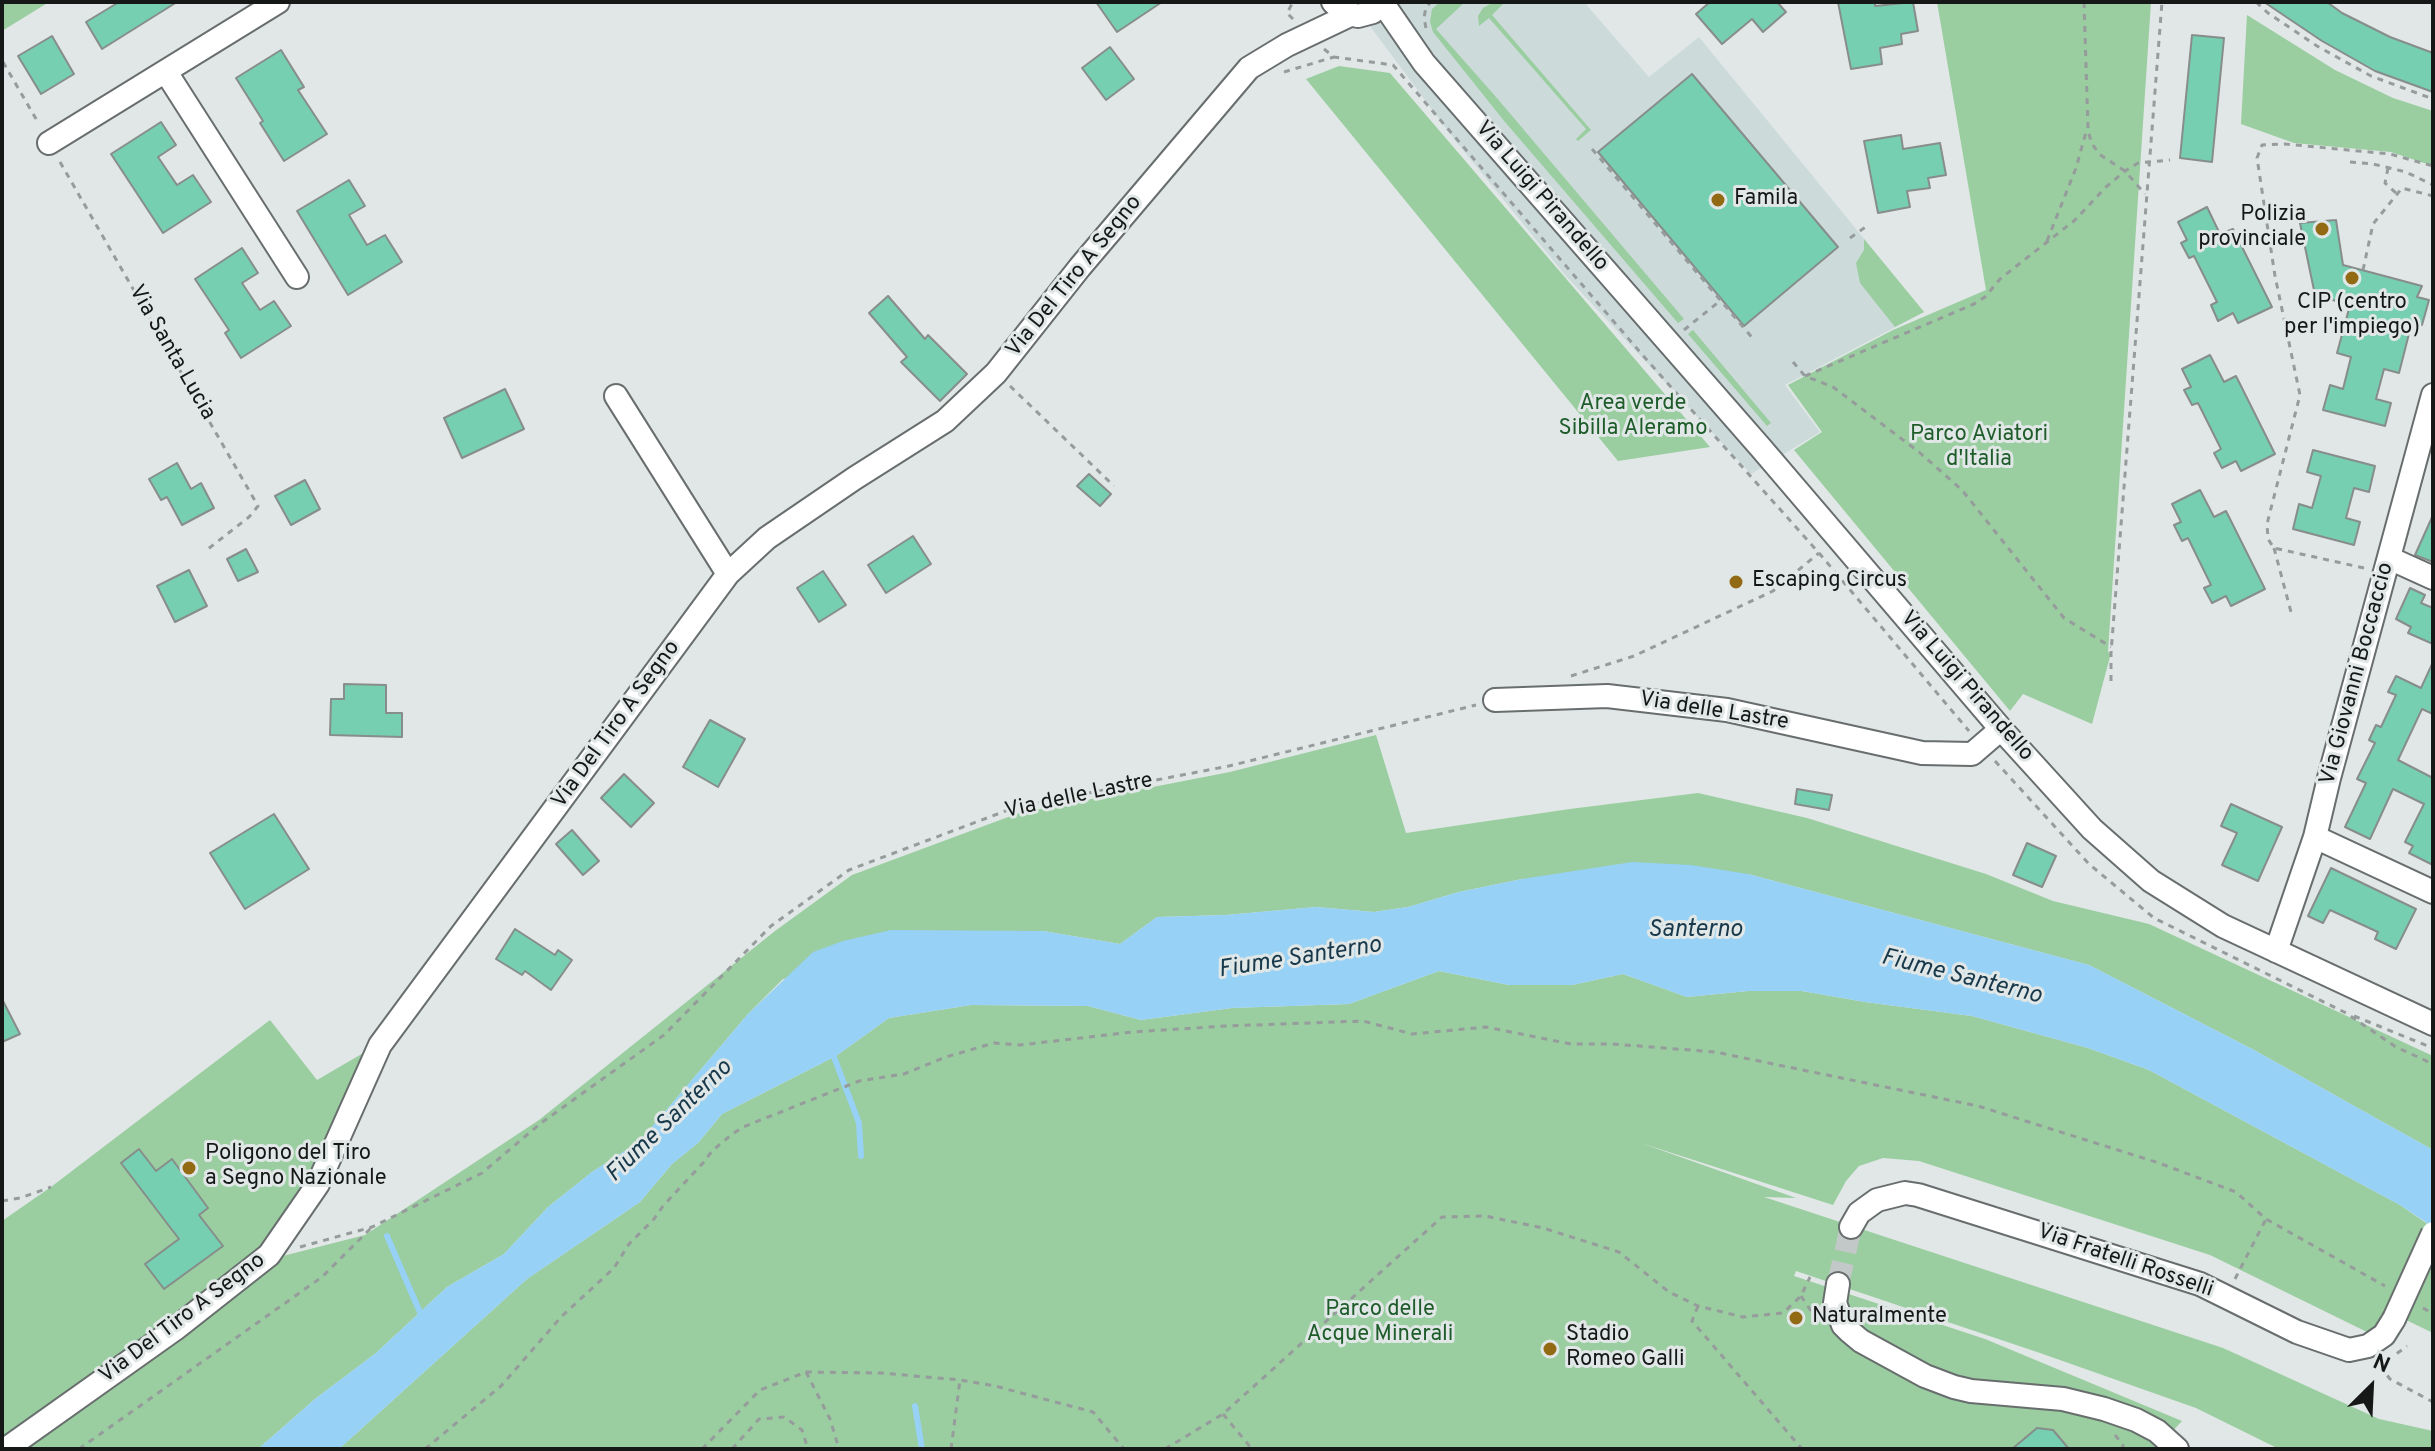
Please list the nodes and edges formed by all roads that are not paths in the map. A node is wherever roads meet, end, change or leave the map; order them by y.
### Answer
1 (278, 2) edge
2 (1353, 7) edge
3 (166, 72) junction
4 (49, 143) road end
5 (297, 277) dead end
6 (2433, 395) edge
7 (616, 396) dead end
8 (2380, 564) junction
9 (728, 574) junction
10 (2433, 578) edge
11 (1495, 700) road end
12 (2001, 729) junction
13 (2315, 837) junction
14 (2433, 892) edge
15 (2276, 951) junction
16 (2433, 1024) edge
17 (1851, 1227) tunnel mouth
18 (2433, 1233) edge
19 (1838, 1284) tunnel mouth
20 (2174, 1448) edge
21 (6, 1449) edge

1 - 3 street
2 - 9 street, Via Del Tiro A Segno
2 - 12 street, Via Luigi Pirandello
3 - 4 street
3 - 5 street
6 - 8 street, Via Giovanni Boccaccio
7 - 9 street
8 - 10 street
8 - 13 street, Via Giovanni Boccaccio
9 - 21 street, Via Del Tiro A Segno
11 - 12 street, Via delle Lastre
12 - 15 street, Via Luigi Pirandello
13 - 14 street
13 - 15 street, Via Giovanni Boccaccio
15 - 16 street, Via Luigi Pirandello
17 - 18 street, Via Fratelli Rosselli, bridge
19 - 20 street

